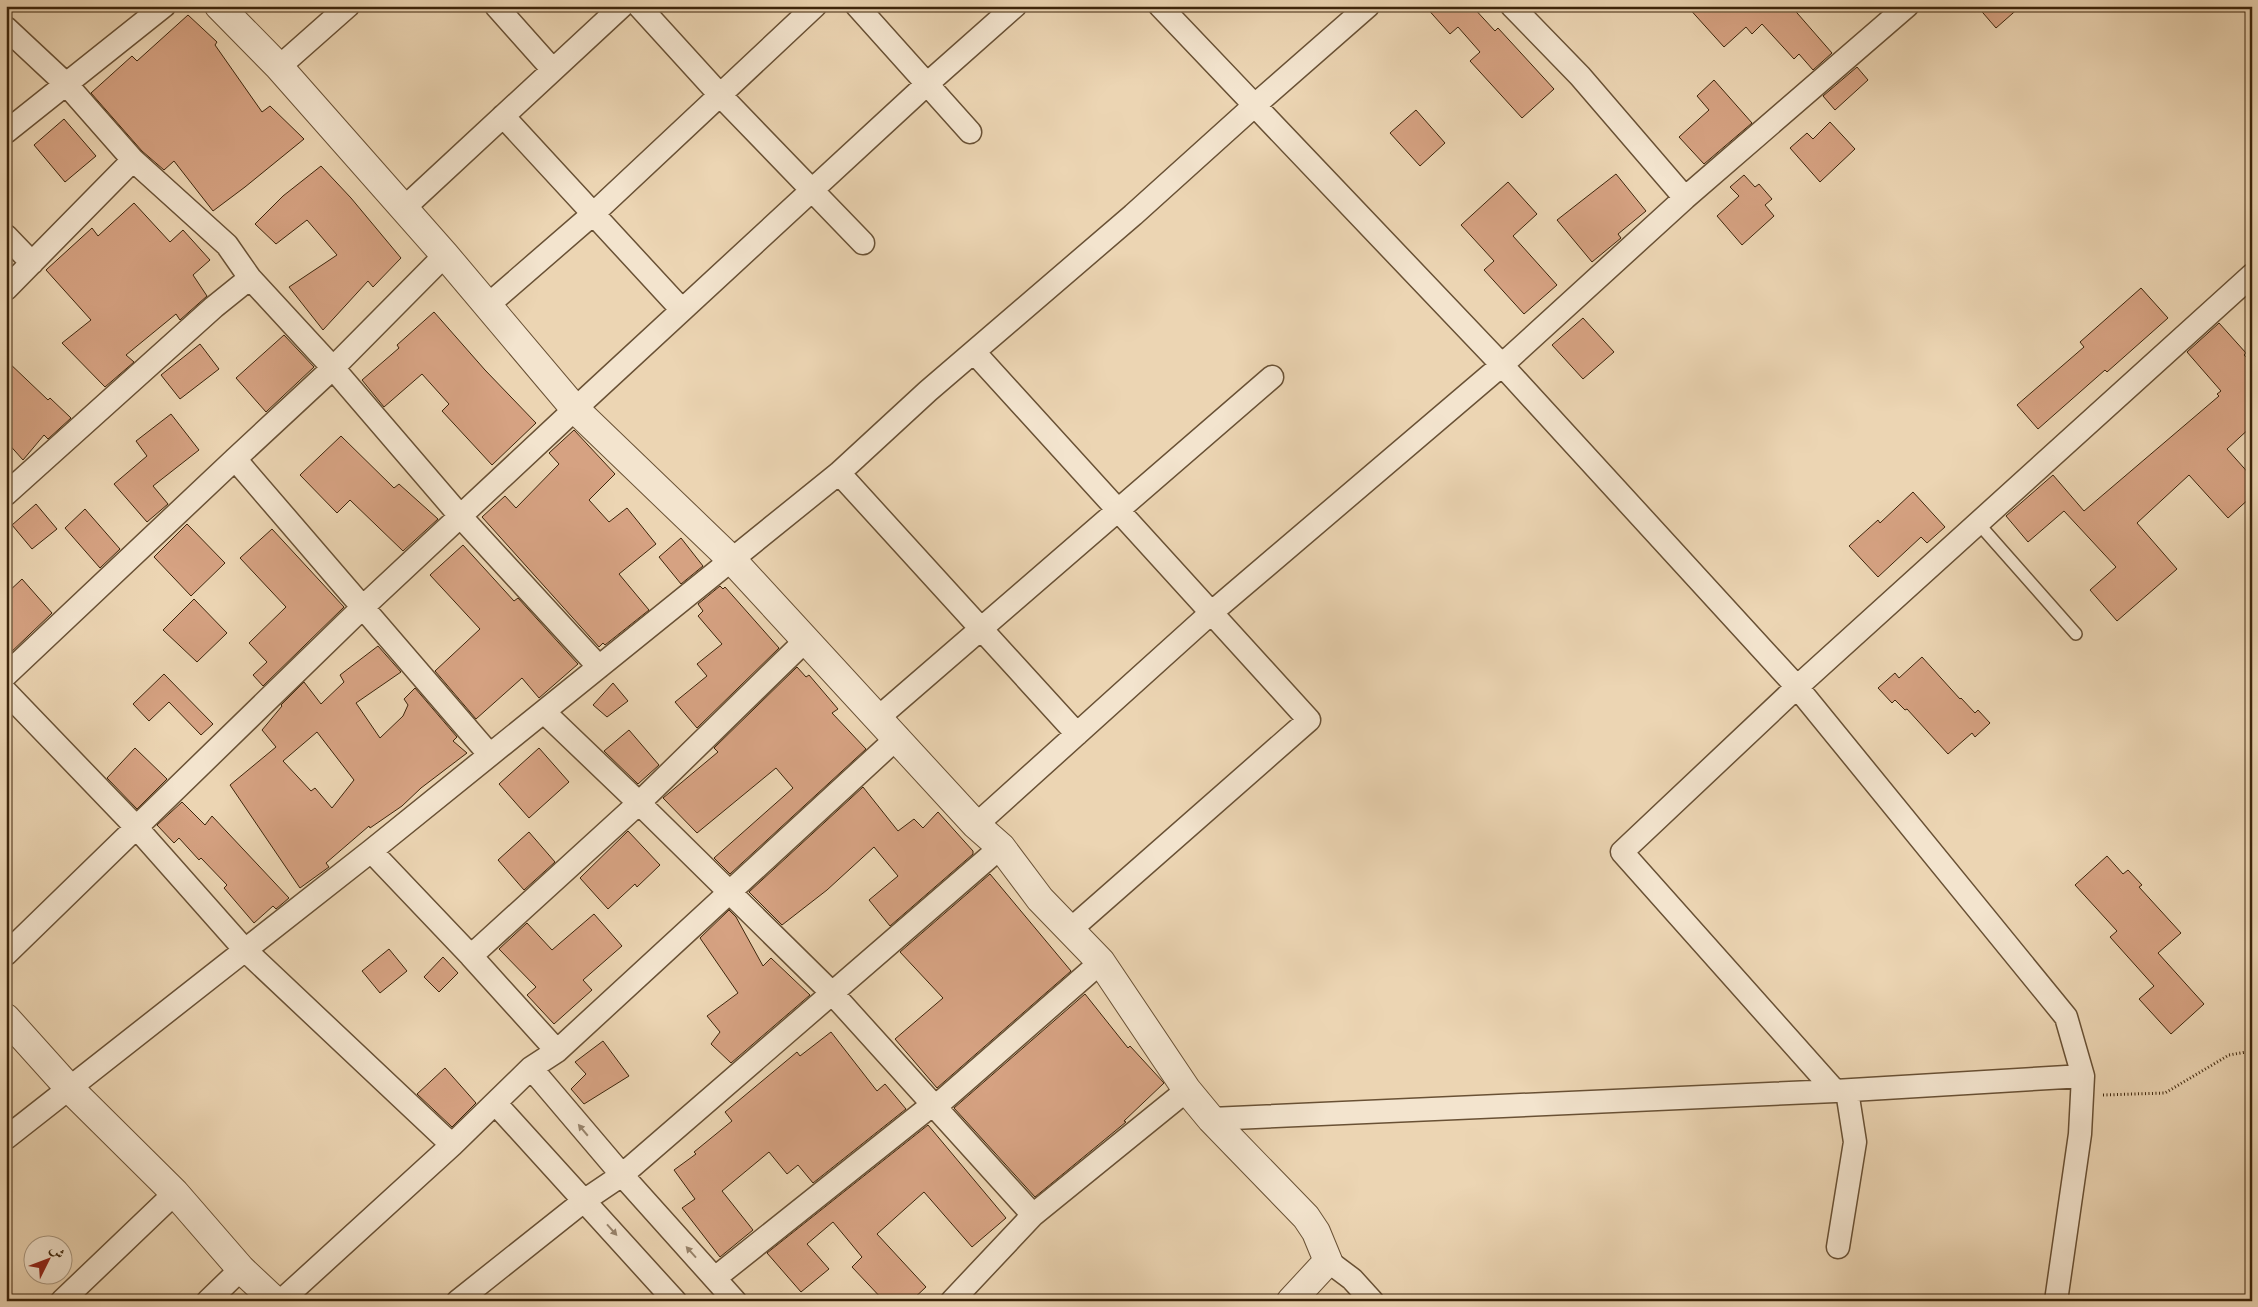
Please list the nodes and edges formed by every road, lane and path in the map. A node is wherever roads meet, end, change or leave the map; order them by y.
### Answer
1 (164, 6) edge
2 (219, 6) edge
3 (348, 6) edge
4 (496, 6) edge
5 (622, 6) edge
6 (639, 6) edge
7 (815, 6) edge
8 (857, 6) edge
9 (1015, 6) edge
10 (1160, 6) edge
11 (1368, 6) edge
12 (1512, 6) edge
13 (1908, 6) edge
14 (6, 28) edge
15 (279, 68) junction
16 (552, 70) junction
17 (927, 84) junction
18 (67, 85) junction
19 (720, 95) junction
20 (1255, 105) junction
21 (503, 116) junction
22 (6, 132) edge
23 (970, 132) dead end
24 (134, 160) junction
25 (812, 192) junction
26 (1685, 198) junction
27 (403, 209) junction
28 (593, 214) junction
29 (6, 236) edge
30 (863, 243) dead end
31 (445, 255) junction
32 (32, 264) junction
33 (2252, 275) edge
34 (250, 278) junction
35 (6, 289) edge
36 (488, 305) junction
37 (682, 310) junction
38 (974, 352) junction
39 (1502, 366) junction
40 (333, 368) junction
41 (1272, 377) dead end
42 (574, 409) junction
43 (234, 459) junction
44 (839, 473) junction
45 (6, 494) edge
46 (1117, 509) junction
47 (461, 517) junction
48 (1978, 523) junction
49 (733, 561) junction
50 (363, 607) junction
51 (1211, 613) junction
52 (981, 629) junction
53 (2076, 634) dead end
54 (806, 640) junction
55 (599, 666) junction
56 (6, 675) edge
57 (1797, 687) junction
58 (6, 692) edge
59 (544, 712) junction
60 (879, 717) junction
61 (1077, 734) junction
62 (898, 737) junction
63 (490, 754) junction
64 (640, 803) junction
65 (976, 825) junction
66 (136, 827) junction
67 (1000, 847) junction
68 (371, 851) junction
69 (730, 892) junction
70 (1070, 930) junction
71 (245, 950) junction
72 (6, 954) edge
73 (471, 956) junction
74 (1101, 962) junction
75 (832, 993) junction
76 (6, 1018) edge
77 (2252, 1050) edge
78 (557, 1051) junction
79 (531, 1068) junction
80 (2082, 1086) junction
81 (69, 1088) junction
82 (1187, 1090) junction
83 (1841, 1091) junction
84 (496, 1104) junction
85 (933, 1106) junction
86 (1211, 1119) junction
87 (6, 1138) edge
88 (452, 1146) junction
89 (622, 1175) junction
90 (175, 1193) junction
91 (585, 1200) junction
92 (1033, 1215) junction
93 (1838, 1246) dead end
94 (1328, 1261) junction
95 (241, 1269) junction
96 (715, 1278) junction
97 (62, 1301) edge
98 (208, 1301) edge
99 (275, 1301) edge
100 (282, 1301) edge
101 (458, 1301) edge
102 (675, 1301) edge
103 (735, 1301) edge
104 (952, 1301) edge
105 (1291, 1301) edge
106 (1372, 1301) edge
107 (2056, 1301) edge

1 - 18 street
2 - 15 street
3 - 15 street
4 - 16 street
5 - 16 street
6 - 19 street
7 - 19 street
8 - 17 street
9 - 17 street
10 - 20 street
11 - 20 street
12 - 26 street
13 - 26 street
14 - 18 street
15 - 27 street
16 - 21 street
17 - 23 street
17 - 25 street
18 - 22 street
18 - 24 street
19 - 25 street
19 - 28 street
20 - 38 street
20 - 39 street
21 - 27 street
21 - 28 street
24 - 32 street
24 - 34 street
25 - 30 street
25 - 37 street
26 - 39 street
27 - 31 street
28 - 36 street
28 - 37 street
29 - 32 street
31 - 36 street
31 - 40 street
32 - 35 street
33 - 48 street
34 - 40 street
34 - 45 street
36 - 42 street
37 - 42 street
38 - 44 street
38 - 46 street
39 - 51 street
39 - 57 street
40 - 43 street
40 - 47 street
41 - 46 street
42 - 47 street
42 - 49 street
43 - 50 street
43 - 56 street
44 - 49 street
44 - 52 street
46 - 51 street
46 - 52 street
47 - 50 street
47 - 55 street
48 - 53 lane
48 - 57 street
49 - 54 street
49 - 55 street
50 - 63 street
50 - 66 street
51 - 61 street
51 - 70 street
52 - 60 street
52 - 61 street
54 - 60 street
54 - 64 street
55 - 59 street
57 - 80 street
57 - 83 street
58 - 66 street
59 - 63 street
59 - 64 street
60 - 62 street
61 - 65 street
62 - 65 street
62 - 69 street
63 - 68 street
64 - 69 street
64 - 73 street
65 - 67 street
66 - 71 street
66 - 72 street
67 - 70 street
67 - 75 street
68 - 71 street
68 - 73 street
69 - 75 street
69 - 78 street
70 - 74 street
71 - 81 street
71 - 88 street
73 - 78 street
74 - 82 street
74 - 85 street
75 - 85 street
75 - 89 street
76 - 81 street
77 - 80 path
78 - 79 street
79 - 84 street
89 -> 79 street
80 - 83 street
80 - 107 street
81 - 87 street
81 - 90 street
82 - 86 street
82 - 92 street
83 - 86 street
83 - 93 street
84 - 88 street
84 - 91 street
85 - 92 street
85 - 96 street
86 - 94 street
88 - 100 street
89 - 91 street
96 -> 89 street
90 - 95 street
90 - 97 street
91 - 101 street
91 -> 102 street
92 - 104 street
94 - 105 street
94 - 106 street
95 - 98 street
95 - 99 street
96 - 103 street

